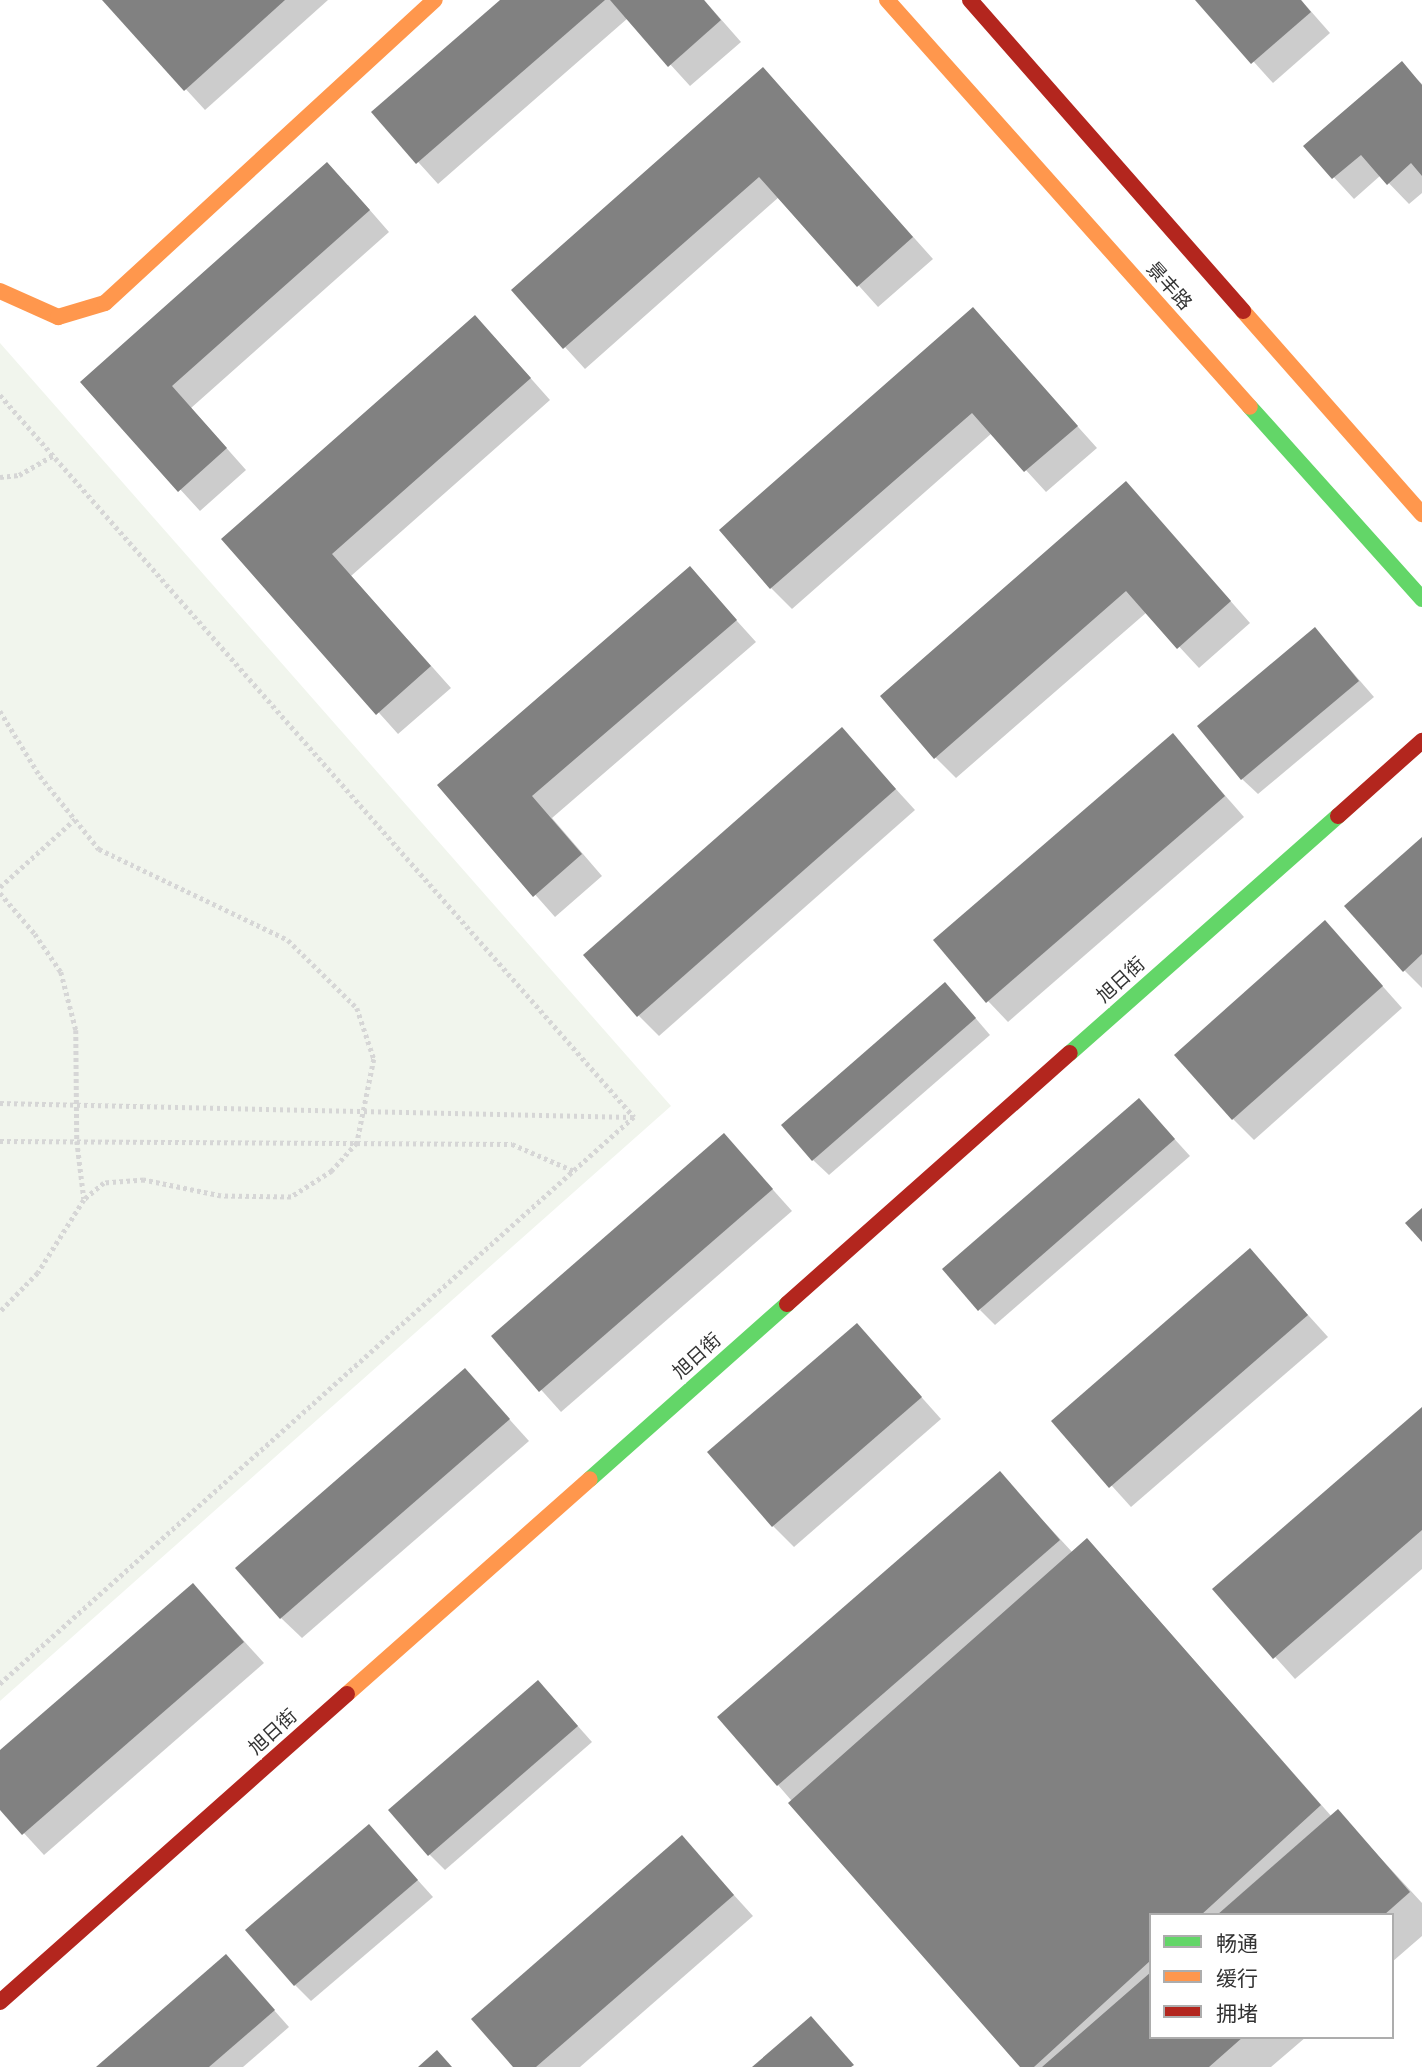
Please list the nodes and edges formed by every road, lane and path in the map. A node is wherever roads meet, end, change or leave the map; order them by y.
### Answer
1 (435, 0) edge
2 (887, 0) edge
3 (970, 0) edge
4 (0, 290) edge
5 (0, 395) edge
6 (53, 456) junction
7 (0, 477) edge
8 (1422, 514) edge
9 (1422, 599) edge
10 (0, 711) edge
11 (1422, 741) edge
12 (75, 819) junction
13 (0, 887) edge
14 (0, 893) edge
15 (0, 1103) edge
16 (77, 1105) junction
17 (366, 1111) junction
18 (634, 1117) junction
19 (0, 1141) edge
20 (77, 1141) junction
21 (356, 1143) junction
22 (574, 1171) junction
23 (84, 1200) junction
24 (0, 1312) edge
25 (0, 1684) edge
26 (0, 2001) edge

1 - 4 main road
2 - 9 main road, 景丰路
3 - 8 main road, 景丰路
5 - 6 path
6 - 7 path
6 - 18 path
10 - 12 path
11 - 26 main road, 旭日街
12 - 13 path
12 - 17 path
14 - 16 path
15 - 16 path
16 - 17 path
16 - 20 path
17 - 18 path
17 - 21 path
18 - 22 path
19 - 20 path
20 - 21 path
20 - 23 path
21 - 22 path
21 - 23 path
22 - 25 path
23 - 24 path

